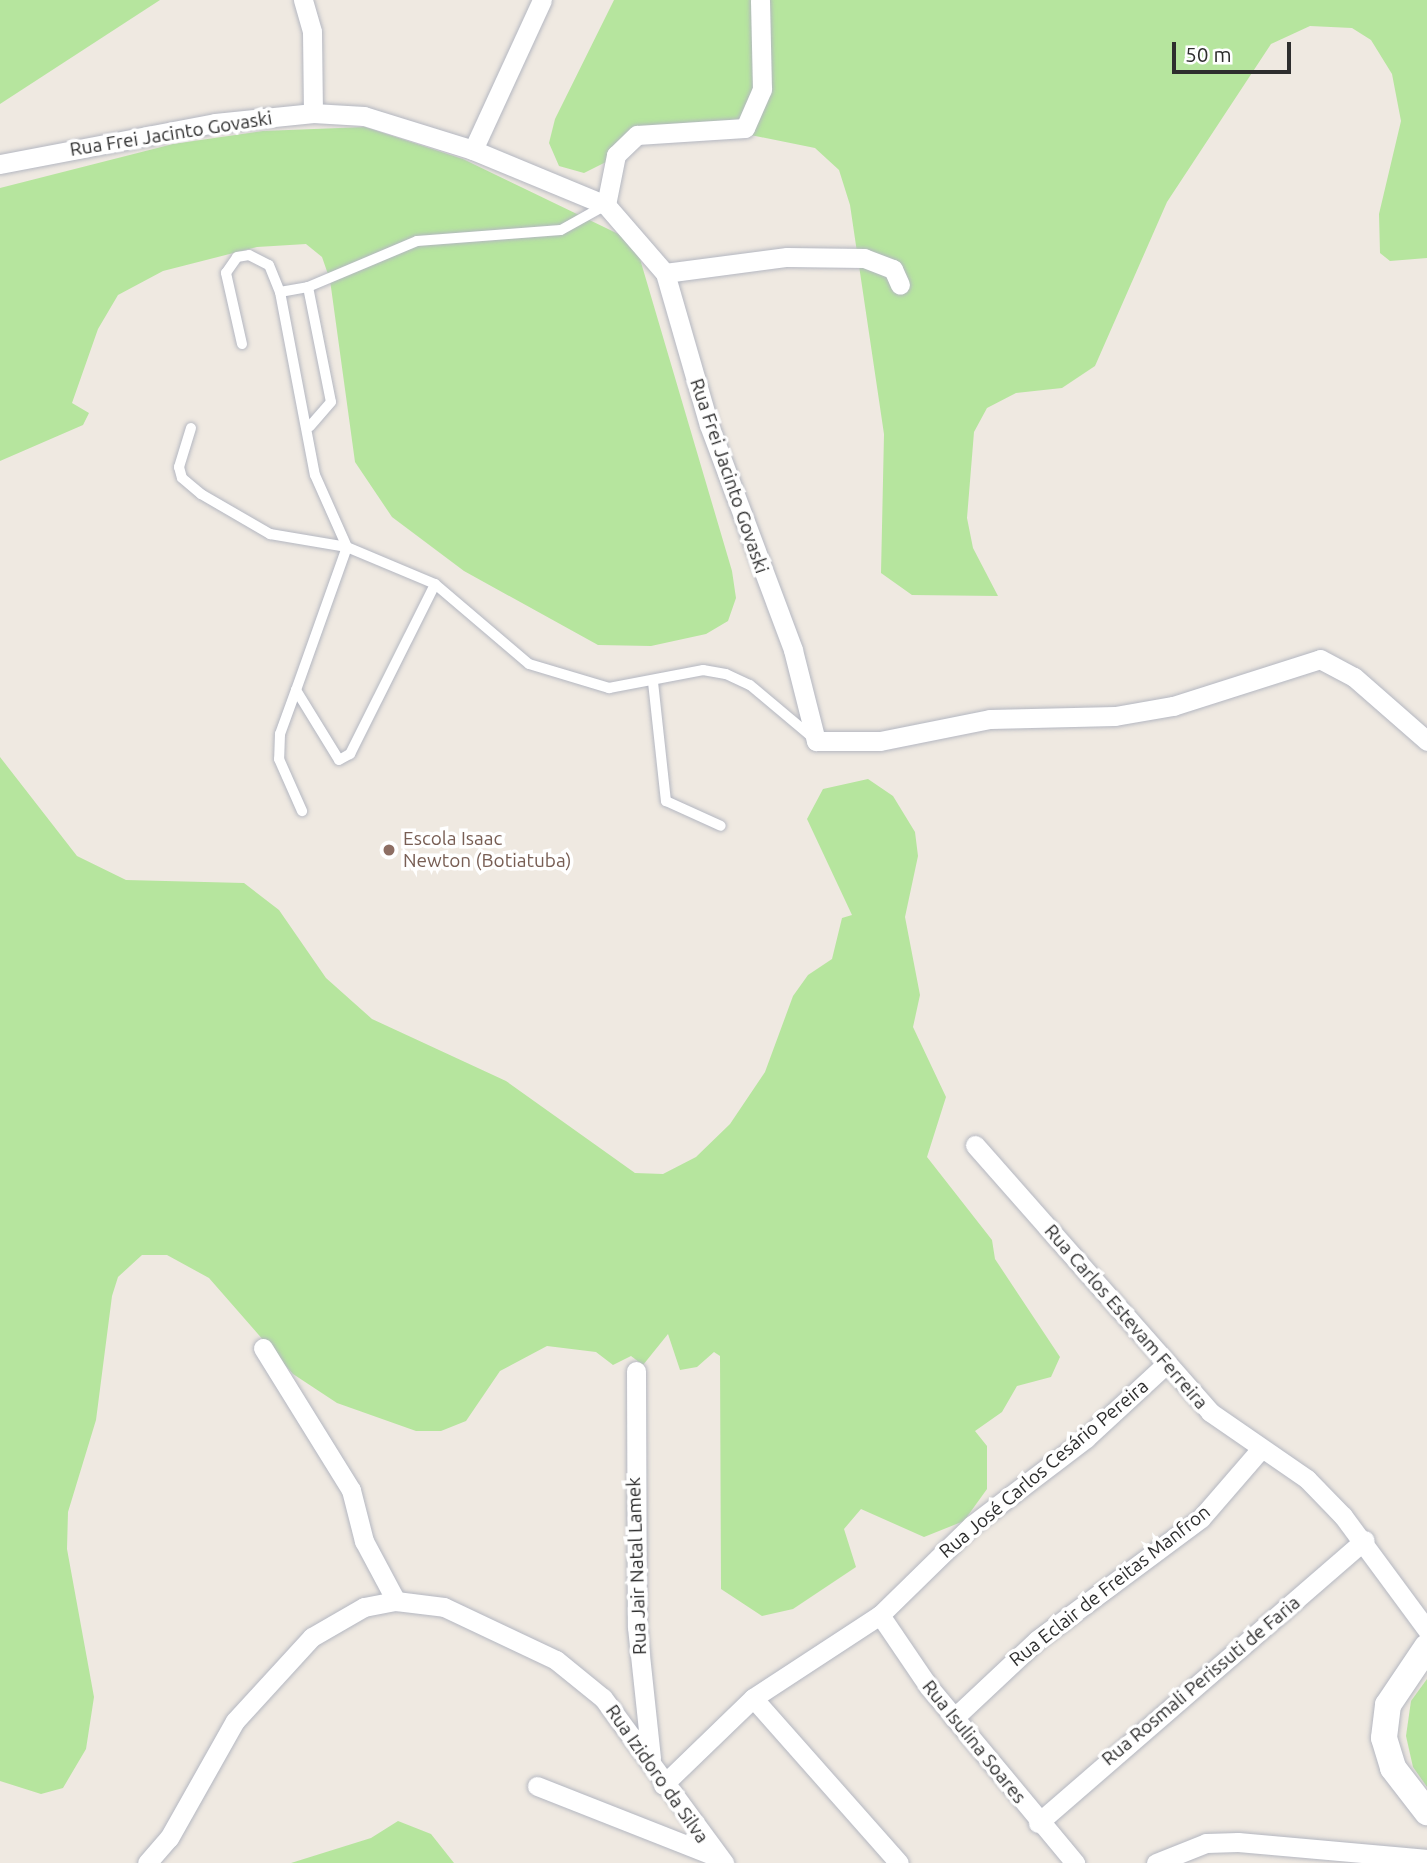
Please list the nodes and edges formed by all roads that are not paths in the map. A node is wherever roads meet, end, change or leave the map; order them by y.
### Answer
1 (303, 0) edge
2 (542, 0) edge
3 (760, 0) edge
4 (313, 113) junction
5 (473, 150) junction
6 (0, 164) edge
7 (606, 205) junction
8 (665, 273) junction
9 (900, 285) dead end
10 (308, 287) junction
11 (280, 292) junction
12 (242, 344) dead end
13 (310, 426) junction
14 (191, 428) dead end
15 (347, 547) junction
16 (435, 584) junction
17 (653, 682) junction
18 (296, 690) junction
19 (816, 741) junction
20 (1427, 741) edge
21 (302, 811) dead end
22 (721, 826) dead end
23 (975, 1145) dead end
24 (262, 1348) dead end
25 (1165, 1364) junction
26 (636, 1371) dead end
27 (1260, 1450) junction
28 (1365, 1540) junction
29 (396, 1601) junction
30 (880, 1615) junction
31 (1427, 1630) edge
32 (1427, 1647) edge
33 (753, 1698) junction
34 (954, 1718) junction
35 (652, 1760) junction
36 (663, 1784) junction
37 (537, 1786) dead end
38 (1427, 1812) edge
39 (1038, 1823) junction
40 (720, 1859) edge
41 (1427, 1859) edge
42 (147, 1863) edge
43 (899, 1863) edge
44 (1075, 1863) edge
45 (1156, 1863) edge

1 - 4 street
2 - 5 street
3 - 7 street
4 - 5 street, Rua Frei Jacinto Govaski
4 - 6 street, Rua Frei Jacinto Govaski
5 - 7 street, Rua Frei Jacinto Govaski
7 - 8 street, Rua Frei Jacinto Govaski
7 - 10 lane
8 - 9 street
8 - 19 street, Rua Frei Jacinto Govaski
10 - 11 lane
10 - 13 lane
11 - 12 lane
11 - 13 lane
13 - 15 lane
14 - 15 lane
15 - 16 lane
15 - 18 lane
16 - 17 lane
16 - 18 lane
17 - 19 lane
17 - 22 lane
18 - 21 lane
19 - 20 street
23 - 25 street, Rua Carlos Estevam Ferreira
24 - 29 street
25 - 27 street, Rua Carlos Estevam Ferreira
25 - 30 street, Rua José Carlos Cesário Pereira
26 - 35 street, Rua Jair Natal Lamek
27 - 28 street, Rua Carlos Estevam Ferreira
27 - 34 street, Rua Eclair de Freitas Manfron
28 - 31 street, Rua Carlos Estevam Ferreira
28 - 39 street, Rua Rosmali Perissuti de Faria
29 - 35 street, Rua Izidoro da Silva
29 - 42 street, Rua Izidoro da Silva
30 - 33 street, Rua José Carlos Cesário Pereira
30 - 34 street, Rua Isulina Soares
32 - 38 main road
33 - 36 street, Rua José Carlos Cesário Pereira
33 - 43 street
34 - 39 street, Rua Isulina Soares
35 - 36 street, Rua Izidoro da Silva
36 - 40 street, Rua Izidoro da Silva
37 - 40 street
39 - 44 street, Rua Isulina Soares
41 - 45 street

